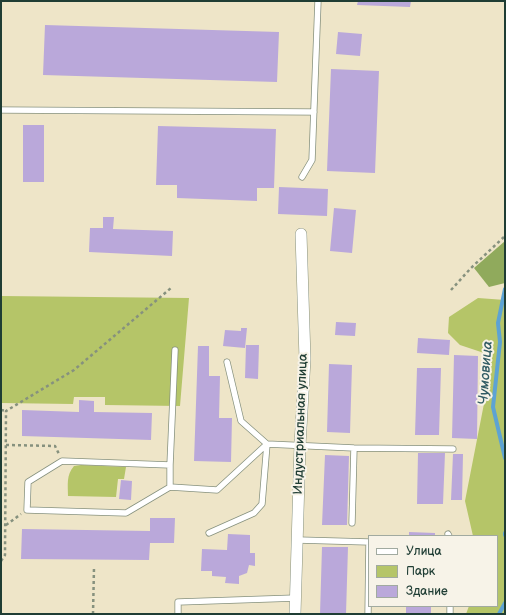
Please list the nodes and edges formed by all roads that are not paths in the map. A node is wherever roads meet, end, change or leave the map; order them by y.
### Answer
1 (318, 1) edge
2 (1, 110) edge
3 (314, 112) junction
4 (302, 177) dead end
5 (301, 234) dead end
6 (175, 350) dead end
7 (227, 362) dead end
8 (266, 444) junction
9 (300, 445) junction
10 (354, 448) junction
11 (453, 449) dead end
12 (170, 465) junction
13 (170, 487) junction
14 (352, 523) dead end
15 (209, 532) dead end
16 (298, 540) junction
17 (296, 598) junction
18 (178, 614) edge
19 (295, 614) edge
20 (368, 614) edge

1 - 3 lane
2 - 3 lane
3 - 4 lane
5 - 9 street, Индустриальная улица
6 - 12 lane
7 - 8 lane
8 - 9 lane
8 - 13 lane
8 - 15 lane
9 - 10 lane
9 - 16 street, Индустриальная улица
10 - 11 lane
10 - 14 lane
12 - 13 lane
12 - 13 lane
16 - 17 street, Индустриальная улица
16 - 20 lane
17 - 18 lane
17 - 19 street, Индустриальная улица

